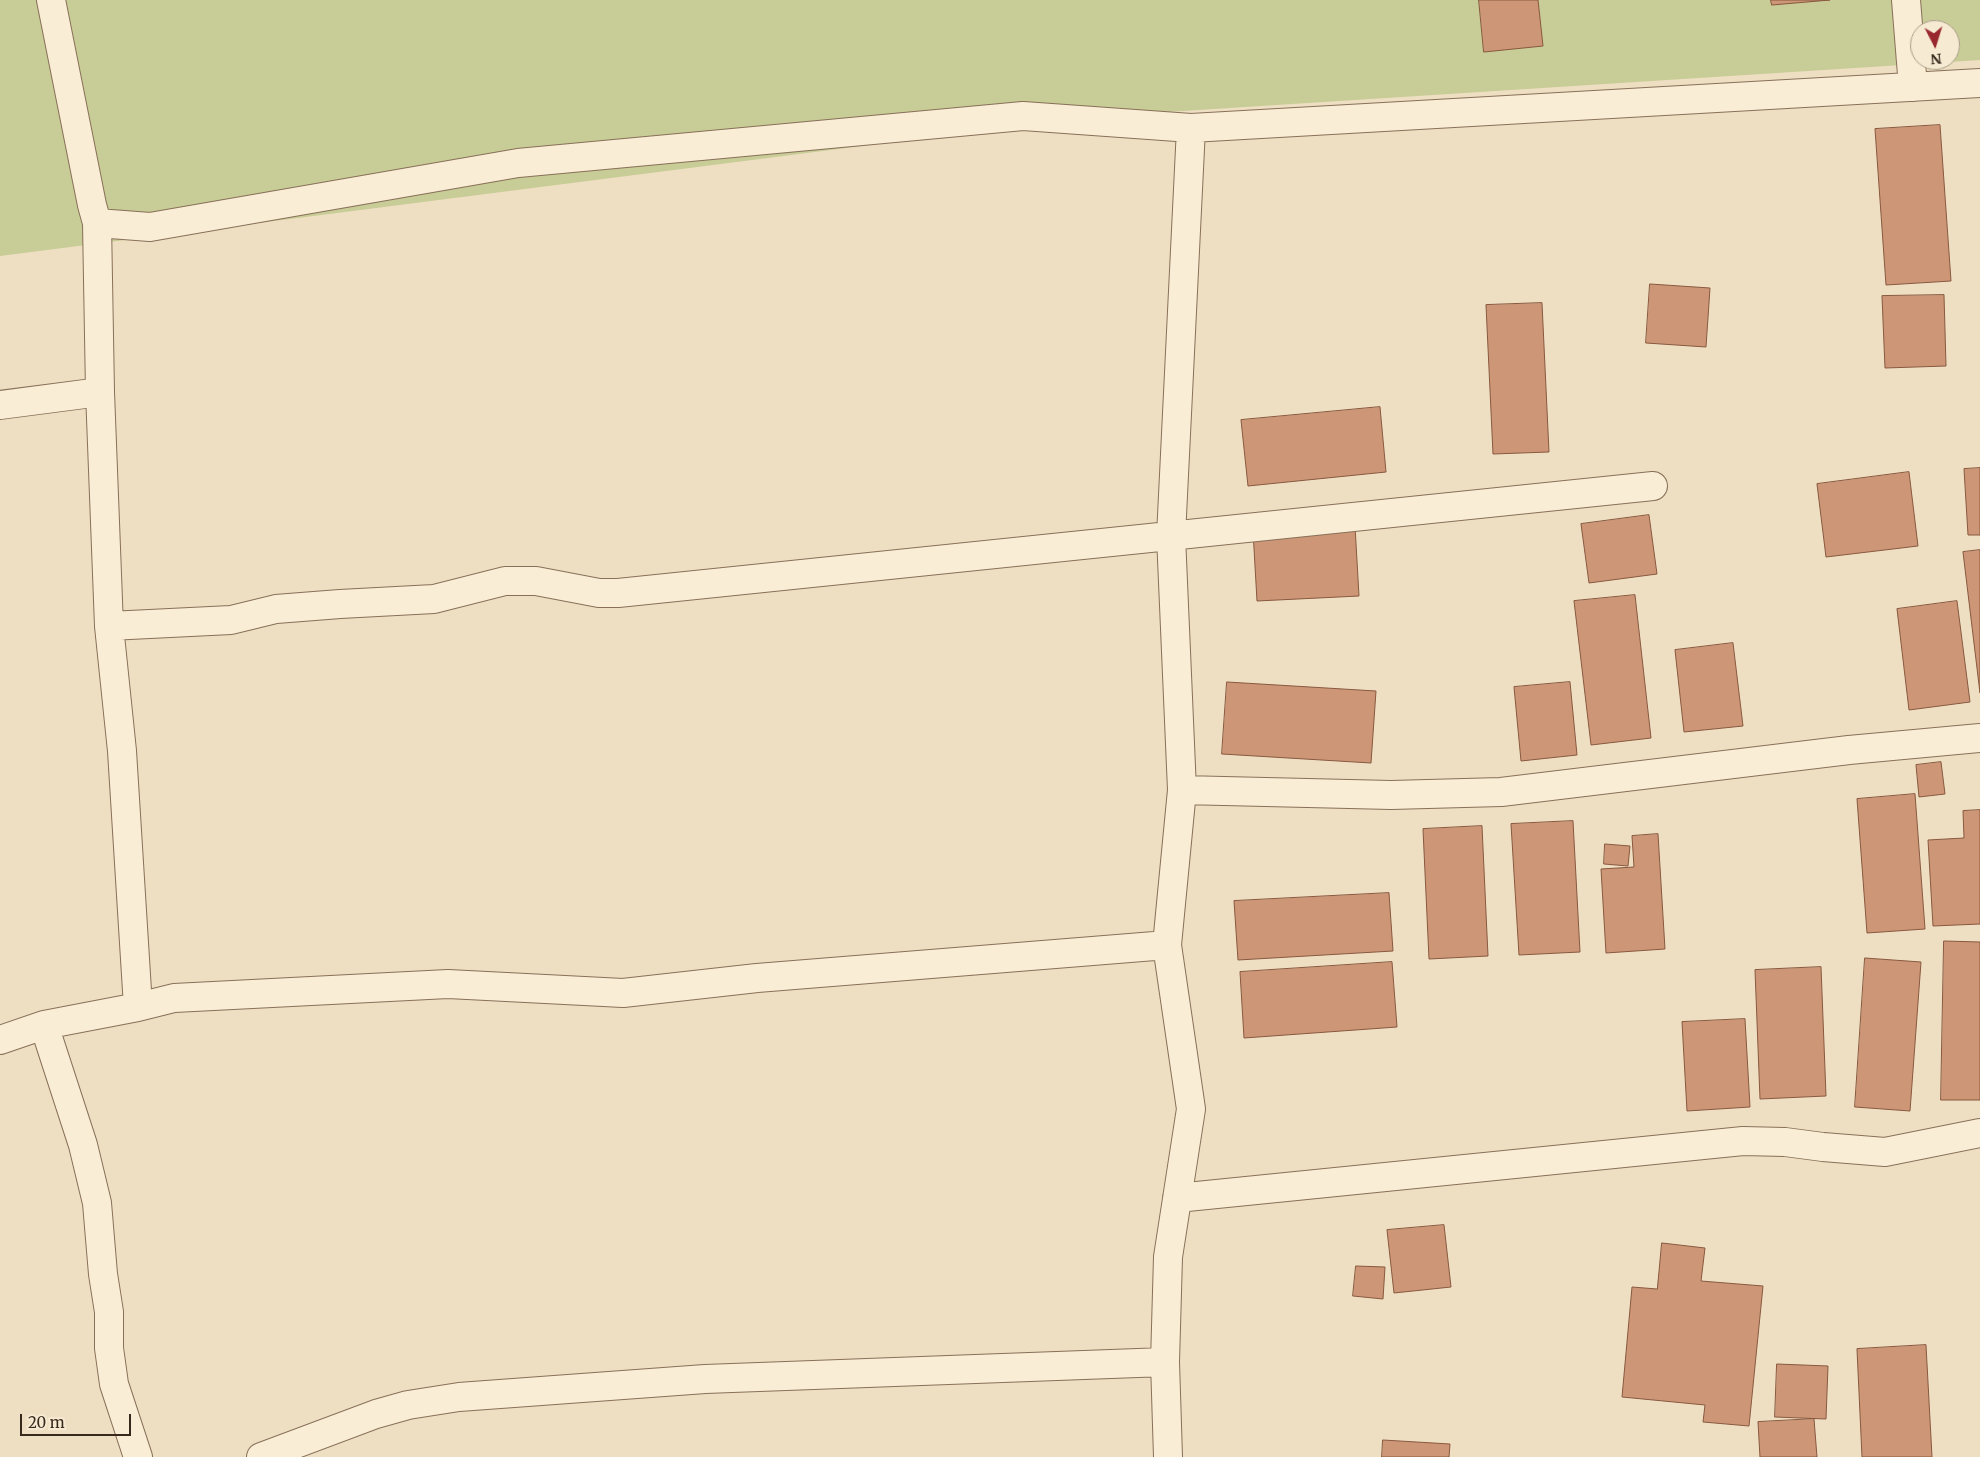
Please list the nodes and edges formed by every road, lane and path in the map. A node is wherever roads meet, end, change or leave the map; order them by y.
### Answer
1 (51, 0) edge
2 (1906, 0) edge
3 (1980, 83) edge
4 (1913, 87) junction
5 (1191, 128) junction
6 (97, 223) junction
7 (100, 392) junction
8 (0, 405) edge
9 (1653, 486) dead end
10 (1171, 536) junction
11 (109, 626) junction
12 (1980, 738) edge
13 (1182, 790) junction
14 (1167, 945) junction
15 (138, 1007) junction
16 (44, 1025) junction
17 (0, 1040) edge
18 (1980, 1133) edge
19 (1177, 1198) junction
20 (1165, 1362) junction
21 (138, 1457) edge
22 (261, 1457) edge
23 (1168, 1457) edge

1 - 6 street
2 - 4 street
3 - 4 street
4 - 5 street
5 - 6 street
5 - 10 street
6 - 7 street
7 - 8 street
7 - 11 street
9 - 10 street
10 - 11 street
10 - 13 street
11 - 15 street
12 - 13 street
13 - 14 street
14 - 15 street
14 - 19 street
15 - 16 street
16 - 17 street
16 - 21 street
18 - 19 street
19 - 20 street
20 - 22 street
20 - 23 street

